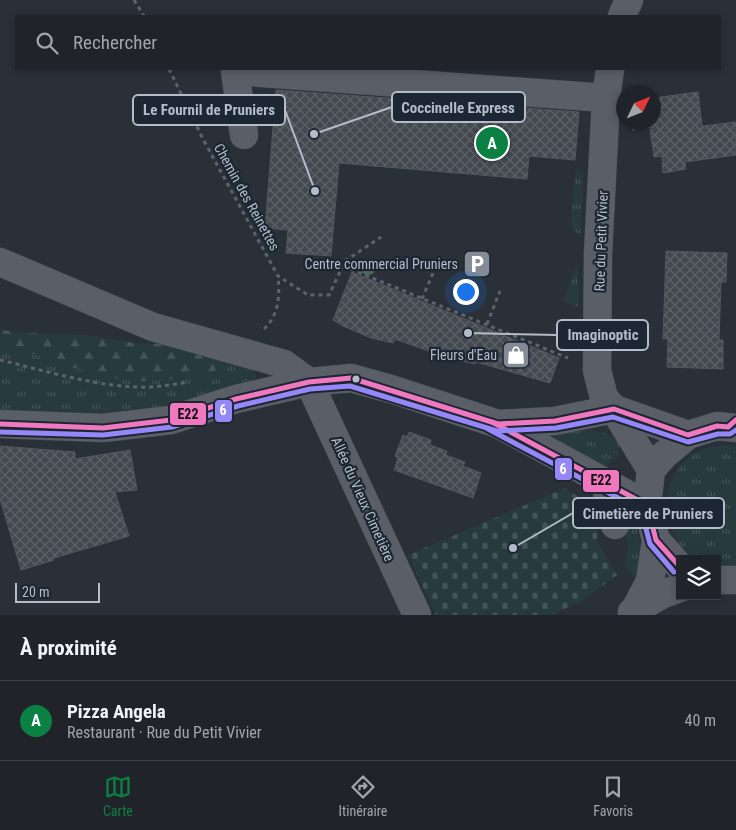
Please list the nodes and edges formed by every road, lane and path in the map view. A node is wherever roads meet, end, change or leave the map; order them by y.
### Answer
1 (134, 0) edge
2 (629, 0) edge
3 (143, 15) edge
4 (622, 15) edge
5 (169, 70) edge
6 (610, 70) edge
7 (606, 98) junction
8 (244, 135) dead end
9 (381, 237) dead end
10 (0, 262) edge
11 (343, 266) junction
12 (436, 266) dead end
13 (278, 276) junction
14 (500, 291) dead end
15 (422, 299) junction
16 (487, 324) junction
17 (244, 352) junction
18 (0, 360) edge
19 (574, 361) dead end
20 (192, 382) dead end
21 (309, 382) junction
22 (614, 410) junction
23 (0, 424) edge
24 (498, 424) junction
25 (733, 425) edge
26 (688, 435) junction
27 (651, 470) junction
28 (605, 483) junction
29 (647, 505) junction
30 (615, 525) dead end
31 (656, 540) junction
32 (676, 562) edge
33 (721, 580) edge
34 (736, 580) edge
35 (676, 590) edge
36 (632, 612) edge
37 (417, 615) edge

1 - 3 path
2 - 4 street
5 - 13 path, Chemin des Reinettes
6 - 7 street, Rue du Petit Vivier
7 - 8 street
7 - 22 street, Rue du Petit Vivier
9 - 11 path
10 - 17 street
11 - 13 path, Chemin des Reinettes
11 - 15 path
12 - 15 path
13 - 17 path
14 - 16 path
15 - 16 path
16 - 19 path
17 - 21 street
18 - 20 path
21 - 23 street
21 - 24 street
21 - 37 street, Allée du Vieux Cimetière
22 - 24 street
22 - 26 street
22 - 27 street, Rue du Petit Vivier
24 - 28 street
25 - 26 street
26 - 27 street
27 - 29 street
28 - 29 street
28 - 30 street
29 - 31 street
31 - 32 street
31 - 36 street
33 - 34 street
35 - 36 street

